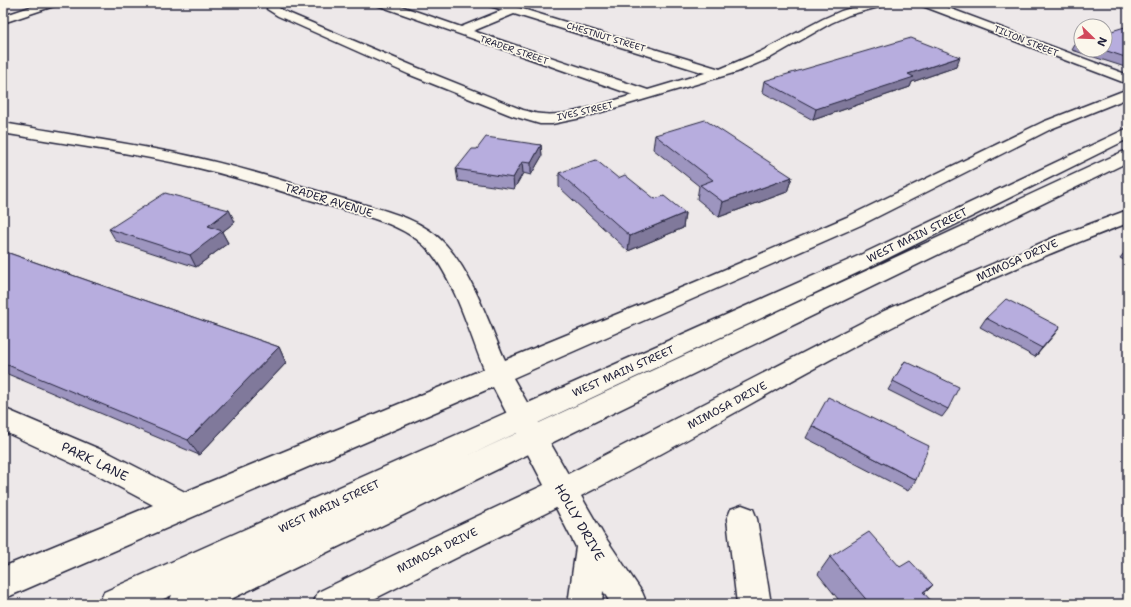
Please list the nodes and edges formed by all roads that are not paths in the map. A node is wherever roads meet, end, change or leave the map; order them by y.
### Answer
1 (53, 3) edge
2 (276, 3) edge
3 (381, 3) edge
4 (491, 3) edge
5 (882, 3) edge
6 (924, 3) edge
7 (514, 10) junction
8 (3, 20) edge
9 (461, 31) junction
10 (720, 73) junction
11 (1128, 80) edge
12 (1128, 92) edge
13 (648, 95) junction
14 (3, 128) edge
15 (1128, 133) edge
16 (1128, 156) edge
17 (1128, 216) edge
18 (498, 373) junction
19 (3, 419) edge
20 (527, 428) junction
21 (561, 491) junction
22 (184, 507) junction
23 (742, 518) dead end
24 (592, 545) junction
25 (3, 584) edge
26 (116, 604) edge
27 (185, 604) edge
28 (330, 604) edge
29 (585, 604) edge
30 (630, 604) edge
31 (754, 604) edge

1 - 8 street
2 - 13 street, IVES STREET
3 - 9 street, TRADER STREET
4 - 7 street, CHESTNUT STREET
5 - 10 street, IVES STREET
6 - 11 street, TILTON STREET
7 - 9 street
7 - 10 street, CHESTNUT STREET
9 - 13 street, TRADER STREET
10 - 13 street, IVES STREET
12 - 18 street
14 - 18 street, TRADER AVENUE
15 - 20 street, WEST MAIN STREET
16 - 20 street, WEST MAIN STREET
17 - 21 street, MIMOSA DRIVE
18 - 20 street, TRADER AVENUE
18 - 22 street
19 - 22 street, PARK LANE
20 - 21 street, HOLLY DRIVE
20 - 26 street, WEST MAIN STREET
20 - 27 street, WEST MAIN STREET
21 - 24 street, HOLLY DRIVE
21 - 28 street, MIMOSA DRIVE
22 - 25 street
23 - 31 street
24 - 29 street
24 - 30 street, HOLLY DRIVE

